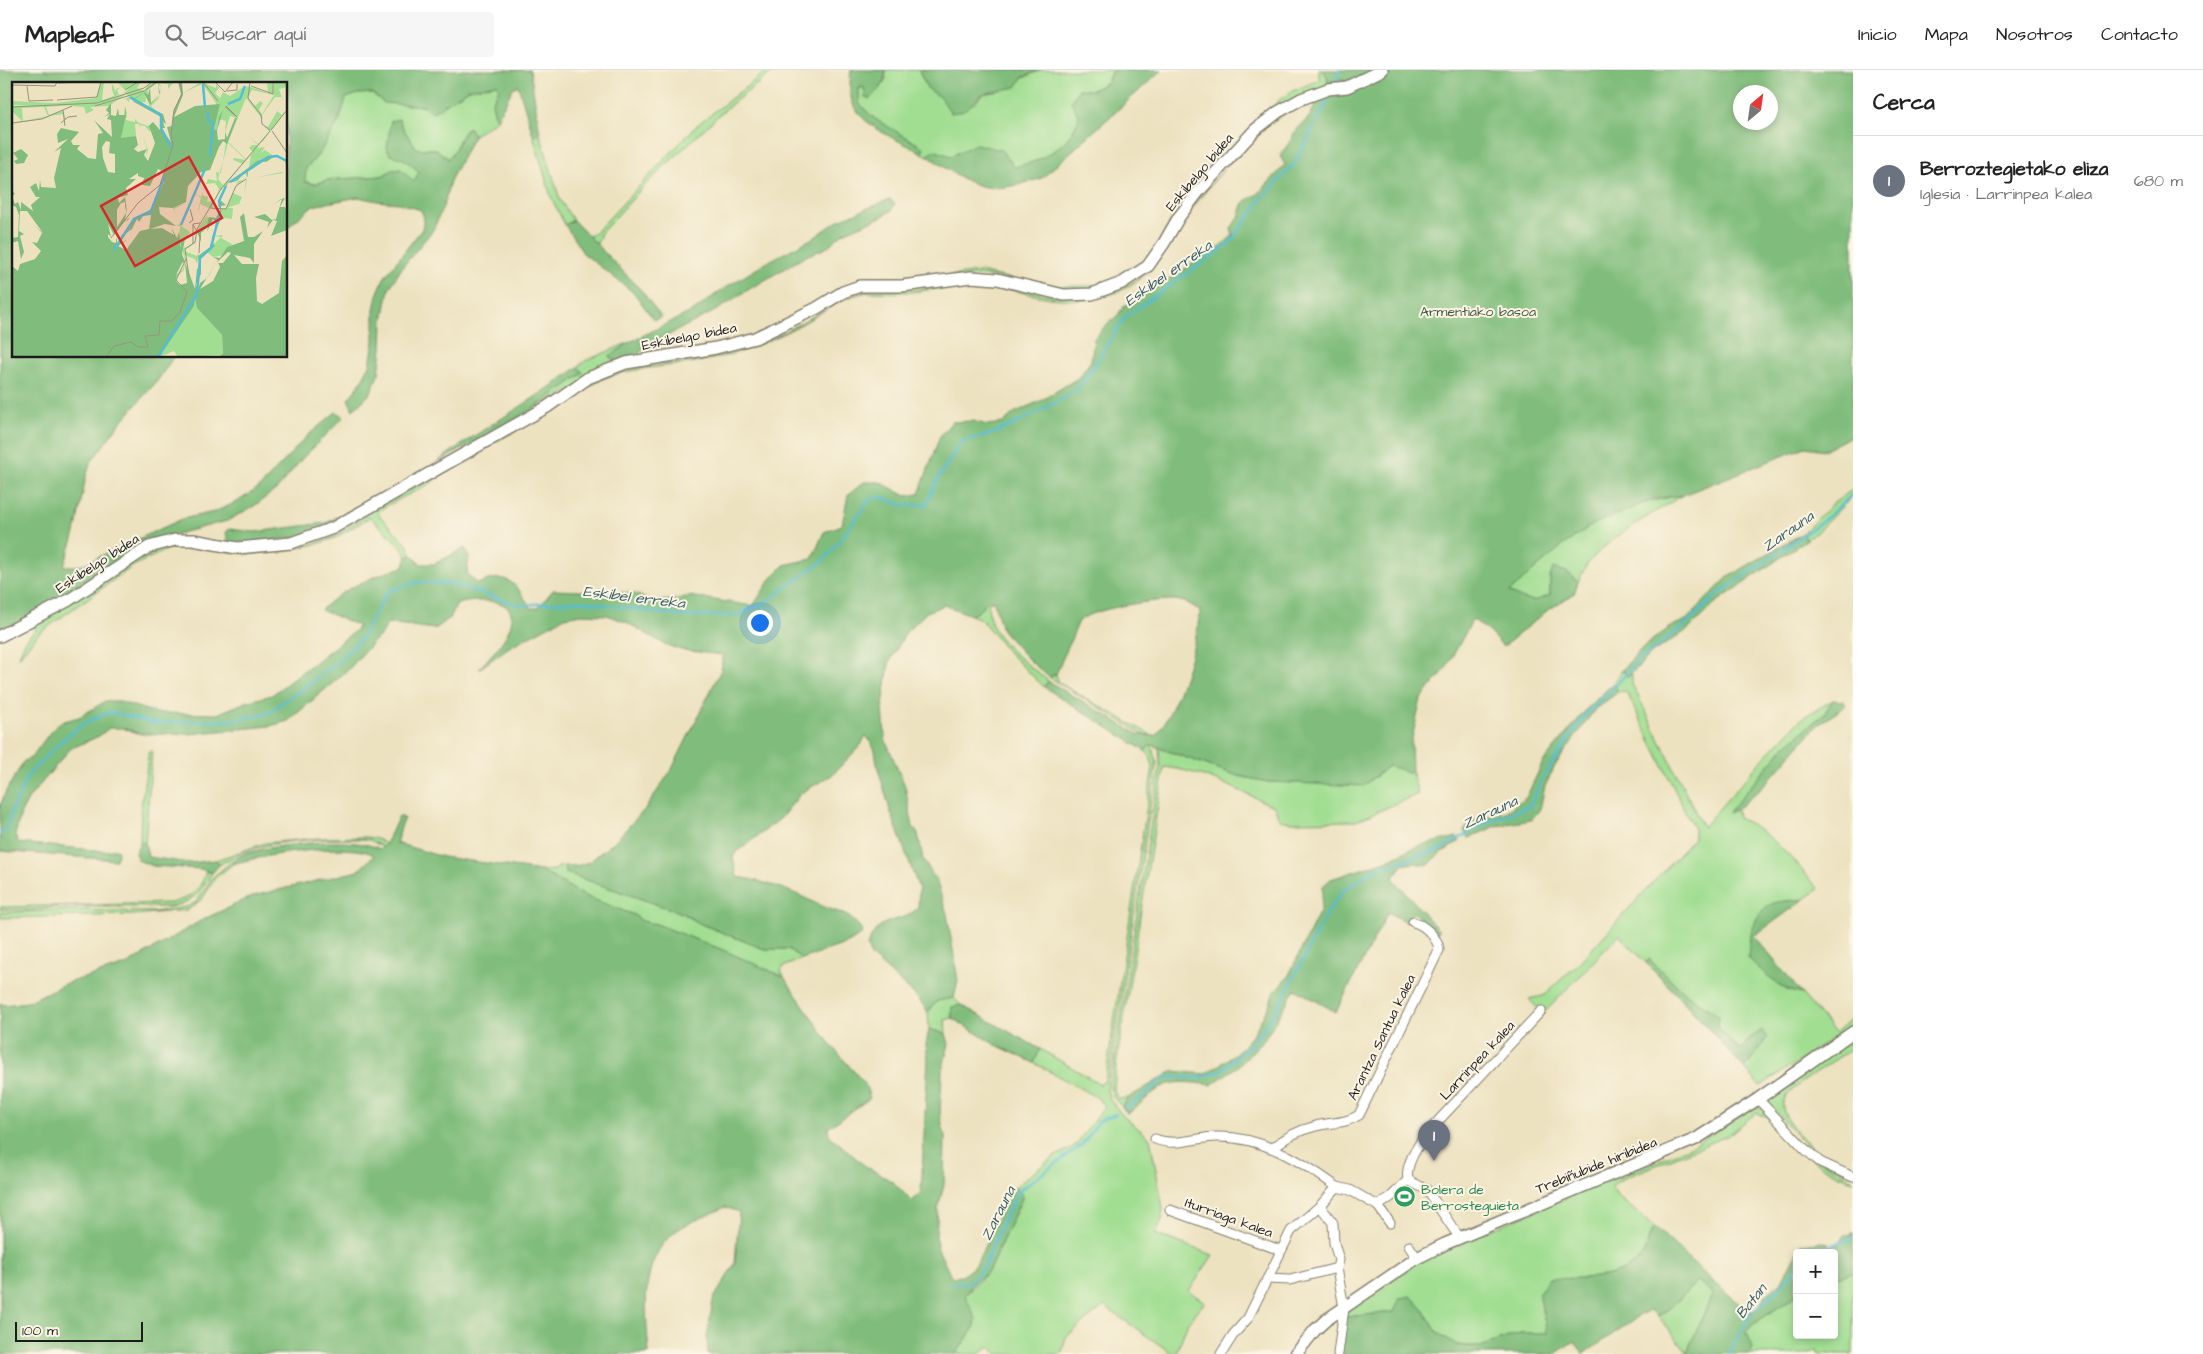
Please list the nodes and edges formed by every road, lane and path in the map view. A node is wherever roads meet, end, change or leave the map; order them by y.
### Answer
1 (1382, 70) edge
2 (0, 636) edge
3 (1414, 922) dead end
4 (1541, 1011) dead end
5 (1853, 1032) edge
6 (1758, 1099) junction
7 (1155, 1139) dead end
8 (1273, 1148) junction
9 (1853, 1177) edge
10 (1408, 1180) junction
11 (1337, 1187) junction
12 (1320, 1206) junction
13 (1378, 1206) junction
14 (1170, 1210) dead end
15 (1390, 1224) dead end
16 (1459, 1237) junction
17 (1408, 1246) dead end
18 (1280, 1250) junction
19 (1418, 1258) junction
20 (1337, 1268) junction
21 (1267, 1279) junction
22 (1344, 1308) junction
23 (1222, 1354) edge
24 (1296, 1354) edge
25 (1338, 1354) edge

1 - 2 street, Eskibelgo bidea
3 - 8 street, Arantza Santua kalea
4 - 10 street, Larrinpea kalea
5 - 6 street, Trebiñubide hiribidea
6 - 9 street
6 - 16 street, Trebiñubide hiribidea
7 - 8 street
8 - 11 street
10 - 13 street
10 - 16 street
11 - 12 street
11 - 13 street
12 - 18 street
12 - 20 street
13 - 15 street
14 - 18 street, Iturriaga kalea
16 - 19 street, Trebiñubide hiribidea
17 - 19 street
18 - 21 street
19 - 22 street, Trebiñubide hiribidea
20 - 21 street
20 - 22 street
21 - 23 street
22 - 24 street, Trebiñubide hiribidea
22 - 25 street

